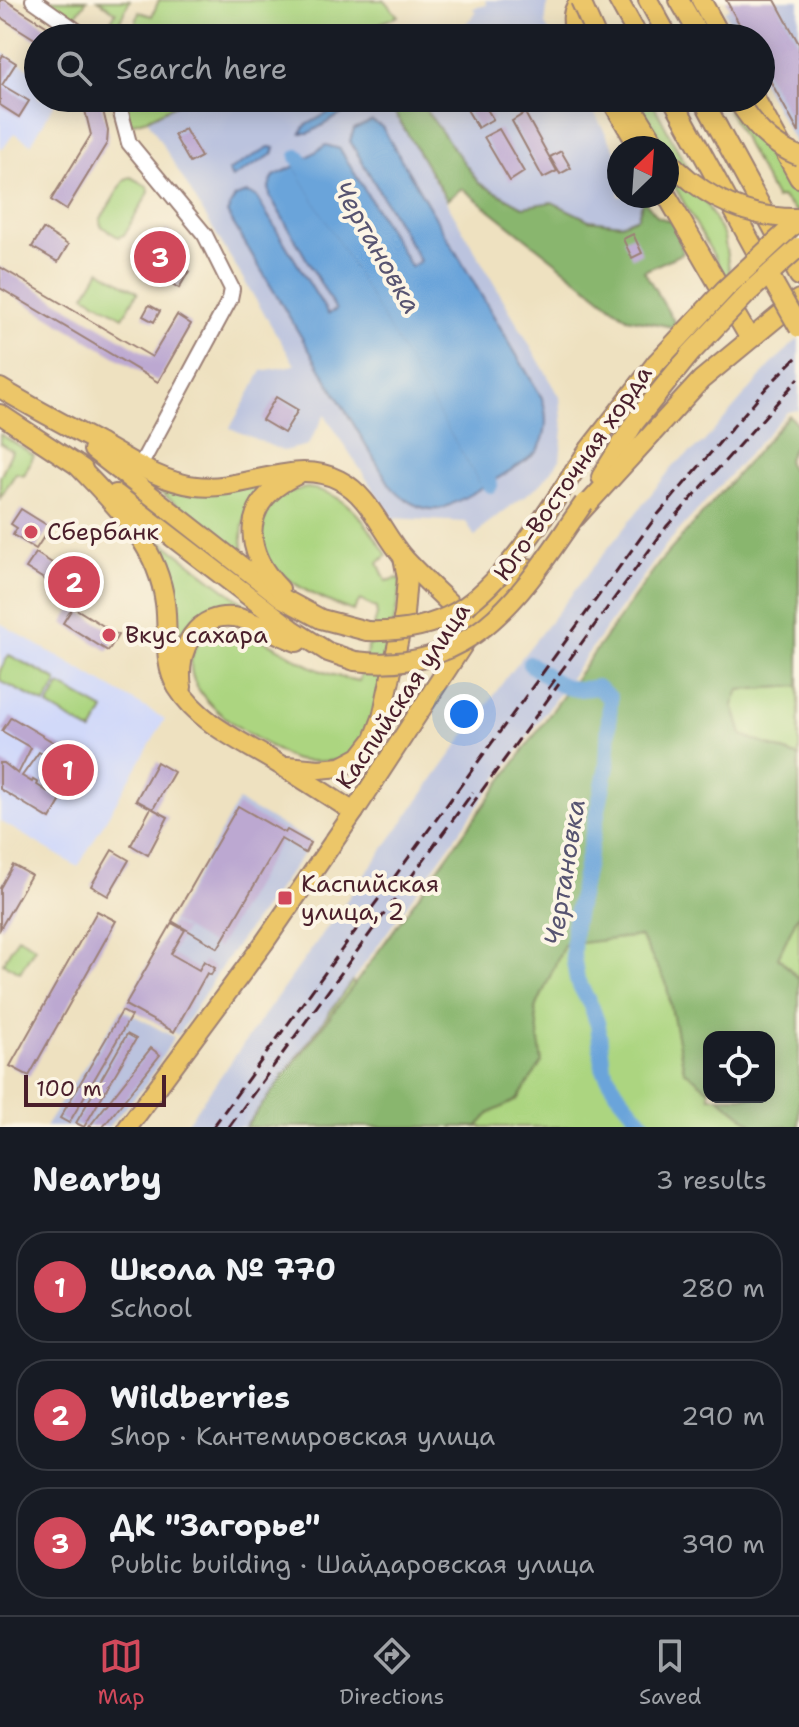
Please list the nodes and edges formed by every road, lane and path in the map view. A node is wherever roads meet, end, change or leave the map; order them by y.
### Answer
1 (33, 0) edge
2 (564, 0) edge
3 (582, 0) edge
4 (603, 0) edge
5 (648, 0) edge
6 (679, 0) edge
7 (701, 0) edge
8 (621, 7) edge
9 (67, 24) edge
10 (569, 24) edge
11 (572, 24) edge
12 (591, 24) edge
13 (661, 24) edge
14 (693, 24) edge
15 (714, 24) edge
16 (121, 112) edge
17 (618, 112) edge
18 (636, 112) edge
19 (680, 112) edge
20 (710, 112) edge
21 (746, 112) edge
22 (763, 112) edge
23 (632, 136) edge
24 (651, 136) edge
25 (799, 156) edge
26 (679, 171) edge
27 (799, 178) edge
28 (674, 208) edge
29 (799, 219) edge
30 (797, 262) edge
31 (799, 299) edge
32 (799, 328) edge
33 (750, 339) junction
34 (0, 388) edge
35 (0, 414) edge
36 (45, 416) junction
37 (75, 463) junction
38 (140, 466) junction
39 (304, 472) junction
40 (403, 557) junction
41 (306, 613) junction
42 (474, 628) junction
43 (328, 652) junction
44 (185, 697) junction
45 (280, 765) junction
46 (354, 812) junction
47 (260, 948) junction
48 (128, 1127) edge
49 (137, 1127) edge

1 - 9 street
2 - 10 main road
3 - 11 main road
3 - 12 main road, bridge
4 - 8 main road
5 - 13 main road
6 - 14 main road
7 - 15 main road
16 - 38 street
17 - 23 main road
18 - 24 main road
19 - 32 main road, bridge
20 - 30 main road
21 - 25 main road, bridge
22 - 27 main road
26 - 29 main road, bridge
28 - 33 main road
29 - 41 main road, Юго-Восточная хорда, bridge
30 - 43 main road, Юго-Восточная хорда, bridge
31 - 33 main road, Каспийская улица
33 - 42 main road, Каспийская улица
34 - 36 main road
35 - 37 main road, Юго-Восточная хорда
36 - 38 main road
36 - 41 main road, Юго-Восточная хорда
37 - 43 main road, Юго-Восточная хорда
37 - 44 main road
38 - 39 main road
39 - 40 main road
39 - 41 main road
40 - 42 main road
40 - 45 main road
42 - 46 main road, Каспийская улица
43 - 44 main road
44 - 45 main road
45 - 46 main road
46 - 47 main road, Каспийская улица
47 - 48 main road, Каспийская улица
47 - 49 main road, Каспийская улица

